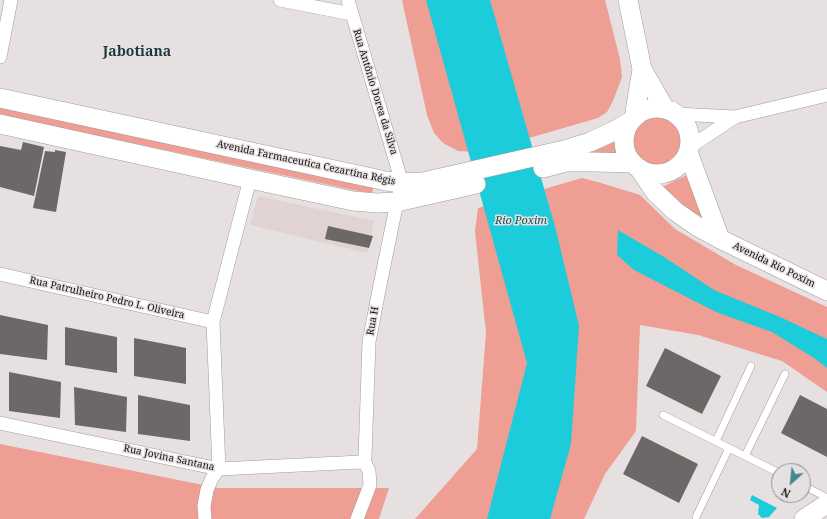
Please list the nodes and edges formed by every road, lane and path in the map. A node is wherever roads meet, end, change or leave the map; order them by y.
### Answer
1 (11, 0) edge
2 (280, 0) edge
3 (348, 0) edge
4 (628, 0) edge
5 (352, 14) junction
6 (0, 57) edge
7 (642, 69) junction
8 (827, 95) edge
9 (0, 98) edge
10 (670, 112) junction
11 (735, 118) junction
12 (633, 119) junction
13 (0, 124) edge
14 (689, 149) junction
15 (565, 156) junction
16 (636, 166) junction
17 (250, 179) junction
18 (454, 182) junction
19 (402, 183) junction
20 (397, 202) junction
21 (720, 239) junction
22 (0, 274) edge
23 (827, 291) edge
24 (213, 322) junction
25 (751, 366) dead end
26 (785, 374) dead end
27 (663, 414) dead end
28 (0, 423) edge
29 (716, 441) junction
30 (729, 448) junction
31 (746, 456) junction
32 (364, 460) junction
33 (219, 469) junction
34 (771, 469) edge
35 (811, 489) edge
36 (827, 498) edge
37 (827, 504) edge
38 (696, 517) dead end
39 (204, 519) edge
40 (357, 519) edge
41 (804, 519) edge

1 - 6 street
2 - 5 street
3 - 5 street, Rua Antônio Dorea da Silva
4 - 7 street
5 - 19 street, Rua Antônio Dorea da Silva
7 - 10 street
7 - 12 street
8 - 11 street
9 - 19 street, Avenida Farmaceutica Cezartina Régis
10 - 11 street
10 - 12 street
10 - 14 street
11 - 14 street
12 - 15 street, Avenida Farmaceutica Cezartina Régis
12 - 16 street
13 - 17 street, Avenida Farmaceutica Cezartina Régis
14 - 16 street
14 - 21 street, Avenida Rio Poxim
15 - 16 street
15 - 18 street, Avenida Farmaceutica Cezartina Régis
16 - 21 street, Avenida Rio Poxim
17 - 20 street, Avenida Farmaceutica Cezartina Régis
17 - 24 street
18 - 19 street, Avenida Farmaceutica Cezartina Régis
18 - 20 street, Avenida Farmaceutica Cezartina Régis
19 - 20 street, Rua H
20 - 32 street, Rua H
21 - 23 street, Avenida Rio Poxim
22 - 24 street, Rua Patrulheiro Pedro L. Oliveira
24 - 33 street
25 - 29 lane
26 - 31 lane
27 - 29 lane
28 - 33 street, Rua Jovina Santana
29 - 30 lane
30 - 31 lane
30 - 38 lane
31 - 34 lane
32 - 33 street, Rua Jovina Santana
32 - 40 street
33 - 39 street
35 - 36 lane
37 - 41 street

